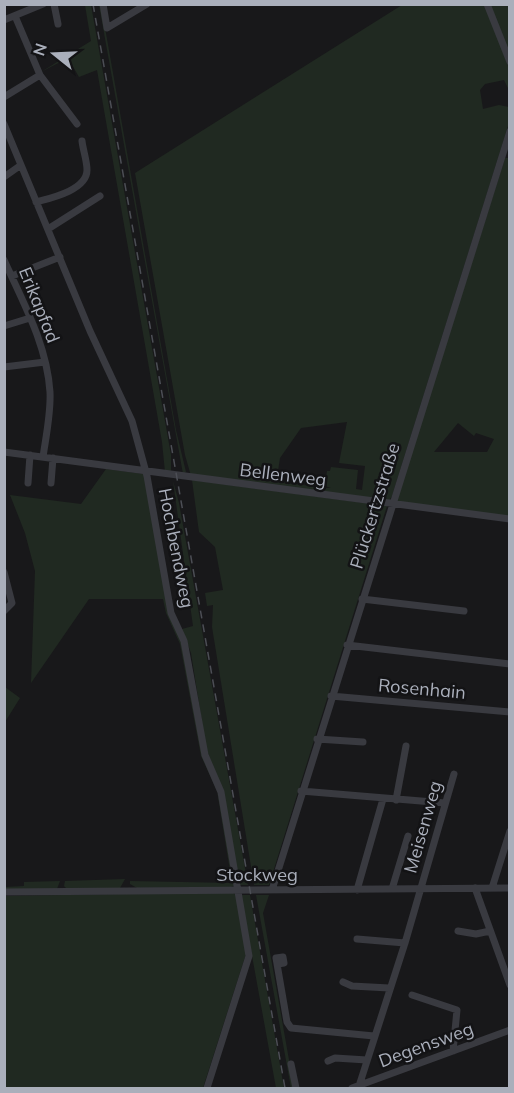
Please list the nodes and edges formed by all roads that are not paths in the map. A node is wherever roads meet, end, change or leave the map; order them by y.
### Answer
1 (43, 4) edge
2 (54, 4) edge
3 (103, 4) edge
4 (147, 4) edge
5 (487, 4) edge
6 (15, 16) junction
7 (4, 20) edge
8 (58, 24) dead end
9 (510, 62) edge
10 (40, 75) junction
11 (4, 97) edge
12 (4, 124) edge
13 (76, 124) dead end
14 (510, 131) edge
15 (82, 141) dead end
16 (21, 165) junction
17 (4, 177) edge
18 (100, 196) dead end
19 (36, 202) junction
20 (48, 229) junction
21 (60, 257) junction
22 (4, 260) edge
23 (12, 276) junction
24 (30, 318) junction
25 (4, 326) edge
26 (45, 362) junction
27 (4, 367) edge
28 (4, 452) edge
29 (30, 455) junction
30 (43, 457) junction
31 (53, 458) junction
32 (146, 471) junction
33 (28, 483) dead end
34 (51, 483) dead end
35 (392, 504) junction
36 (510, 519) edge
37 (4, 572) edge
38 (362, 598) junction
39 (4, 611) edge
40 (464, 611) dead end
41 (347, 645) junction
42 (510, 664) edge
43 (331, 696) junction
44 (510, 712) edge
45 (317, 739) junction
46 (363, 742) dead end
47 (406, 746) dead end
48 (454, 774) dead end
49 (301, 791) junction
50 (383, 799) junction
51 (396, 800) junction
52 (445, 802) junction
53 (510, 831) edge
54 (408, 836) dead end
55 (421, 888) junction
56 (474, 888) junction
57 (492, 888) junction
58 (510, 888) edge
59 (392, 889) junction
60 (237, 890) junction
61 (272, 890) junction
62 (357, 890) junction
63 (4, 892) edge
64 (458, 931) dead end
65 (490, 931) junction
66 (357, 939) dead end
67 (405, 943) junction
68 (278, 964) dead end
69 (342, 982) dead end
70 (510, 985) edge
71 (389, 988) junction
72 (412, 995) dead end
73 (510, 1030) edge
74 (374, 1036) junction
75 (453, 1051) junction
76 (367, 1060) junction
77 (328, 1061) dead end
78 (291, 1064) dead end
79 (355, 1087) edge
80 (207, 1089) edge
81 (296, 1089) edge

1 - 6 street
2 - 8 street
3 - 4 street
5 - 9 street
6 - 7 street
6 - 10 street
10 - 11 street
10 - 13 street
12 - 16 street, Hochbendweg
14 - 35 street, Plückertzstraße
15 - 19 street
16 - 17 street
16 - 19 street, Hochbendweg
18 - 20 street
19 - 20 street, Hochbendweg
20 - 21 street, Hochbendweg
21 - 23 street
21 - 32 street, Hochbendweg
22 - 23 street, Erikapfad
23 - 24 street, Erikapfad
24 - 25 street
24 - 26 street, Erikapfad
26 - 27 street, Erikapfad
26 - 30 street, Erikapfad
28 - 29 street, Bellenweg
29 - 30 street, Bellenweg
29 - 33 street
30 - 31 street, Bellenweg
31 - 32 street, Bellenweg
31 - 34 street
32 - 35 street, Bellenweg
32 - 60 street, Hochbendweg
35 - 36 street, Bellenweg
35 - 38 street, Plückertzstraße
37 - 39 street
38 - 40 street
38 - 41 street, Plückertzstraße
41 - 42 street
41 - 43 street, Plückertzstraße
43 - 44 street, Rosenhain
43 - 45 street, Plückertzstraße
45 - 46 street
45 - 49 street, Plückertzstraße
47 - 51 street
48 - 52 street, Meisenweg
49 - 50 street
49 - 61 street, Plückertzstraße
50 - 51 street
50 - 62 street
51 - 52 street
52 - 55 street, Meisenweg
53 - 57 street
54 - 59 street
55 - 56 street, Stockweg
55 - 59 street, Stockweg
55 - 67 street, Meisenweg
56 - 57 street, Stockweg
56 - 65 street
57 - 58 street, Stockweg
59 - 62 street, Stockweg
60 - 61 street, Stockweg
60 - 63 street, Stockweg
60 - 80 street
61 - 62 street, Stockweg
64 - 65 street
65 - 70 street
66 - 67 street
67 - 71 street, Meisenweg
68 - 74 street
69 - 71 street
71 - 74 street, Meisenweg
72 - 75 street
73 - 75 street, Degensweg
74 - 76 street, Meisenweg
75 - 79 street, Degensweg
76 - 77 street
76 - 79 street, Meisenweg
78 - 81 street

